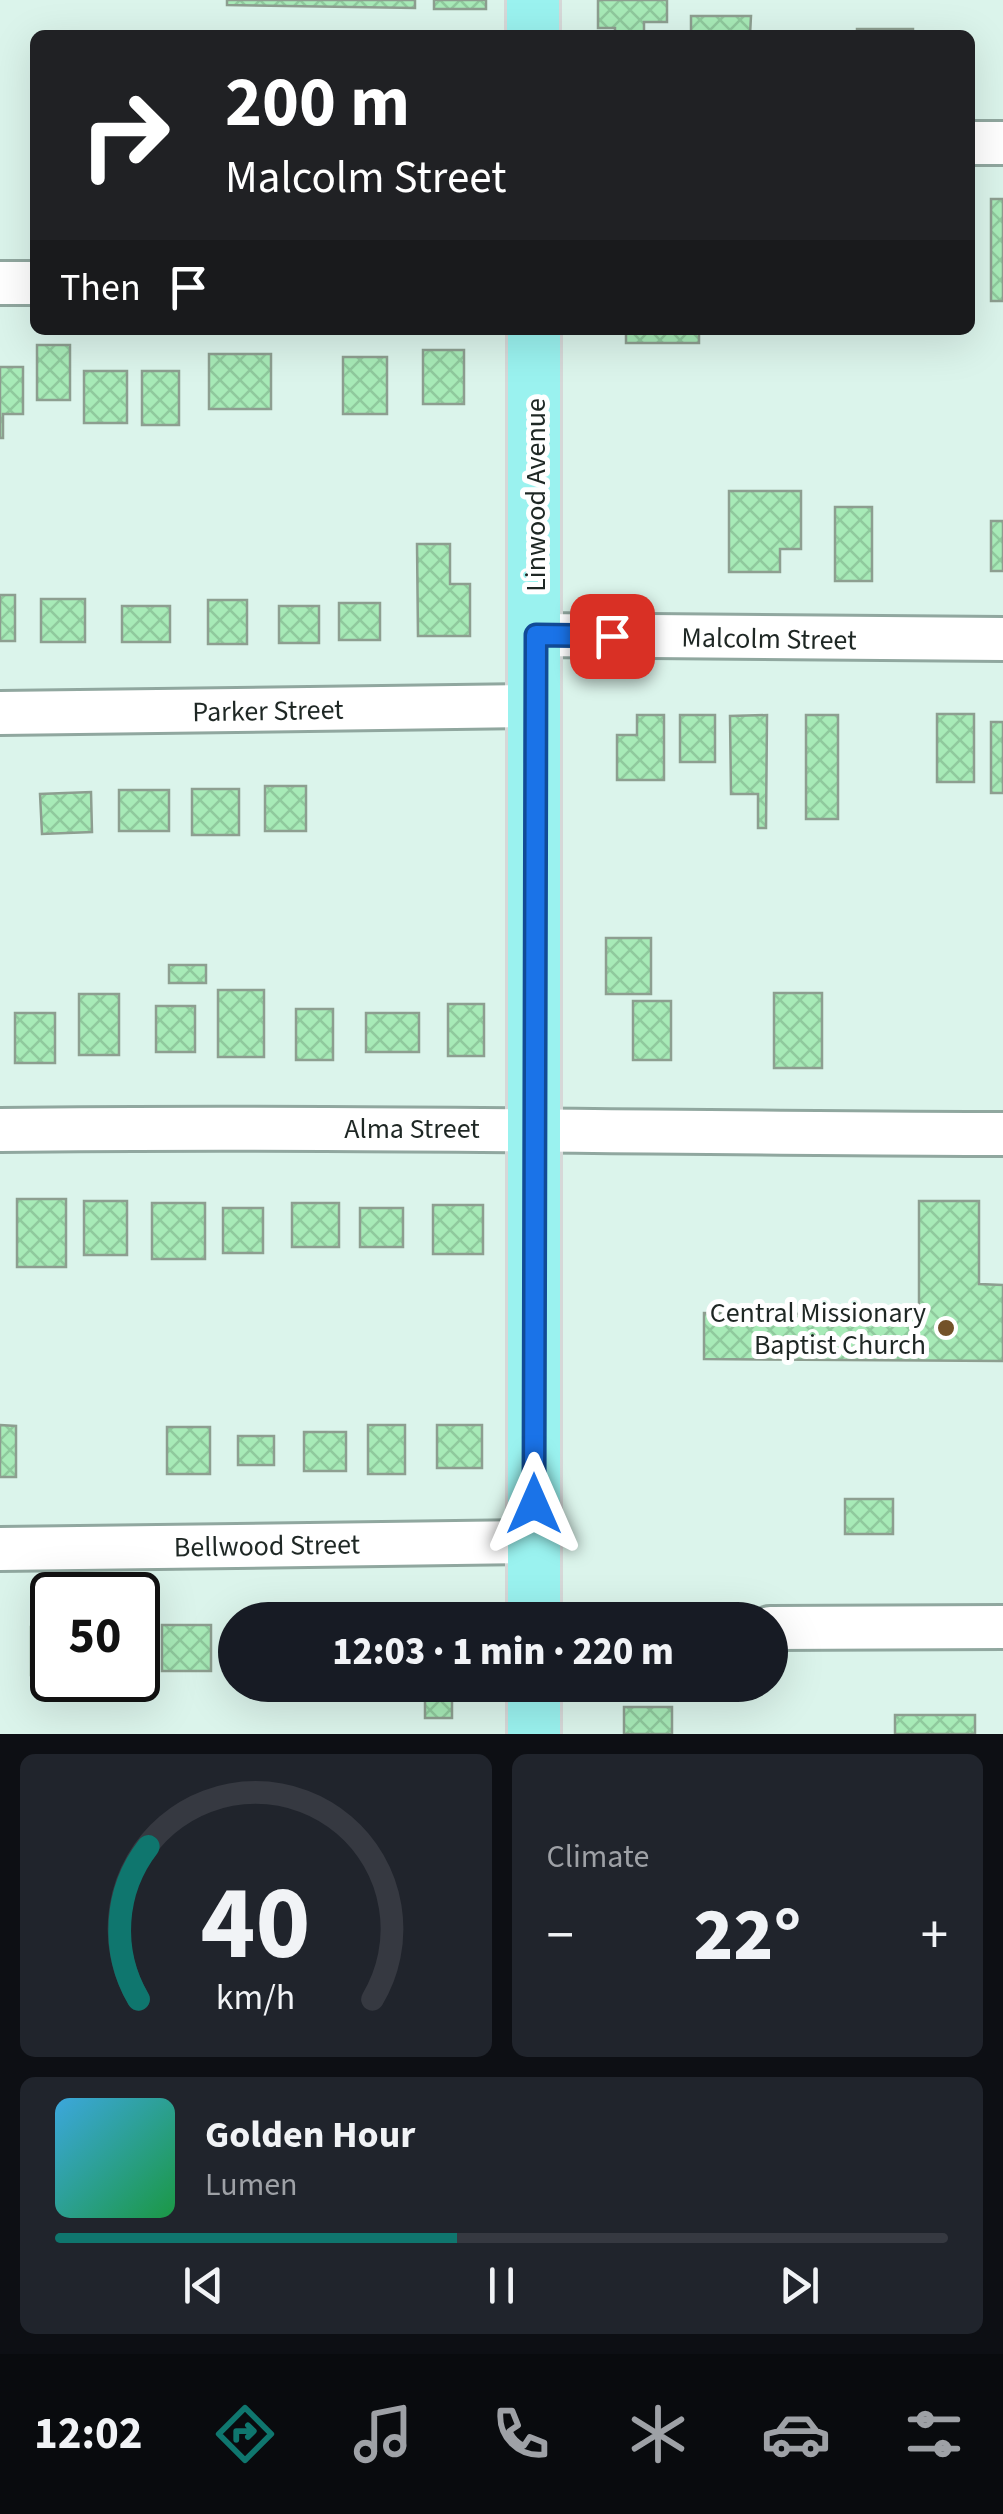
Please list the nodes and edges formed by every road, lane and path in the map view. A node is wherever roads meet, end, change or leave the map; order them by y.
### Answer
1 (533, 0) edge
2 (533, 30) edge
3 (975, 143) edge
4 (1003, 143) edge
5 (0, 283) edge
6 (30, 283) edge
7 (534, 335) edge
8 (536, 635) junction
9 (1003, 639) edge
10 (535, 706) junction
11 (0, 713) edge
12 (534, 1128) junction
13 (0, 1130) edge
14 (1003, 1134) edge
15 (534, 1542) junction
16 (0, 1548) edge
17 (534, 1602) edge
18 (1003, 1627) edge
19 (788, 1628) edge
20 (534, 1702) edge
21 (534, 1734) edge

1 - 2 main road
3 - 4 street
5 - 6 street
7 - 8 main road, Linwood Avenue
8 - 9 street, Malcolm Street
8 - 10 main road, Linwood Avenue
10 - 11 street, Parker Street
10 - 12 main road, Linwood Avenue
12 - 13 street, Alma Street
12 - 14 street, Alma Street
12 - 15 main road, Linwood Avenue
15 - 16 street, Bellwood Street
15 - 17 main road, Linwood Avenue
18 - 19 street
20 - 21 main road

